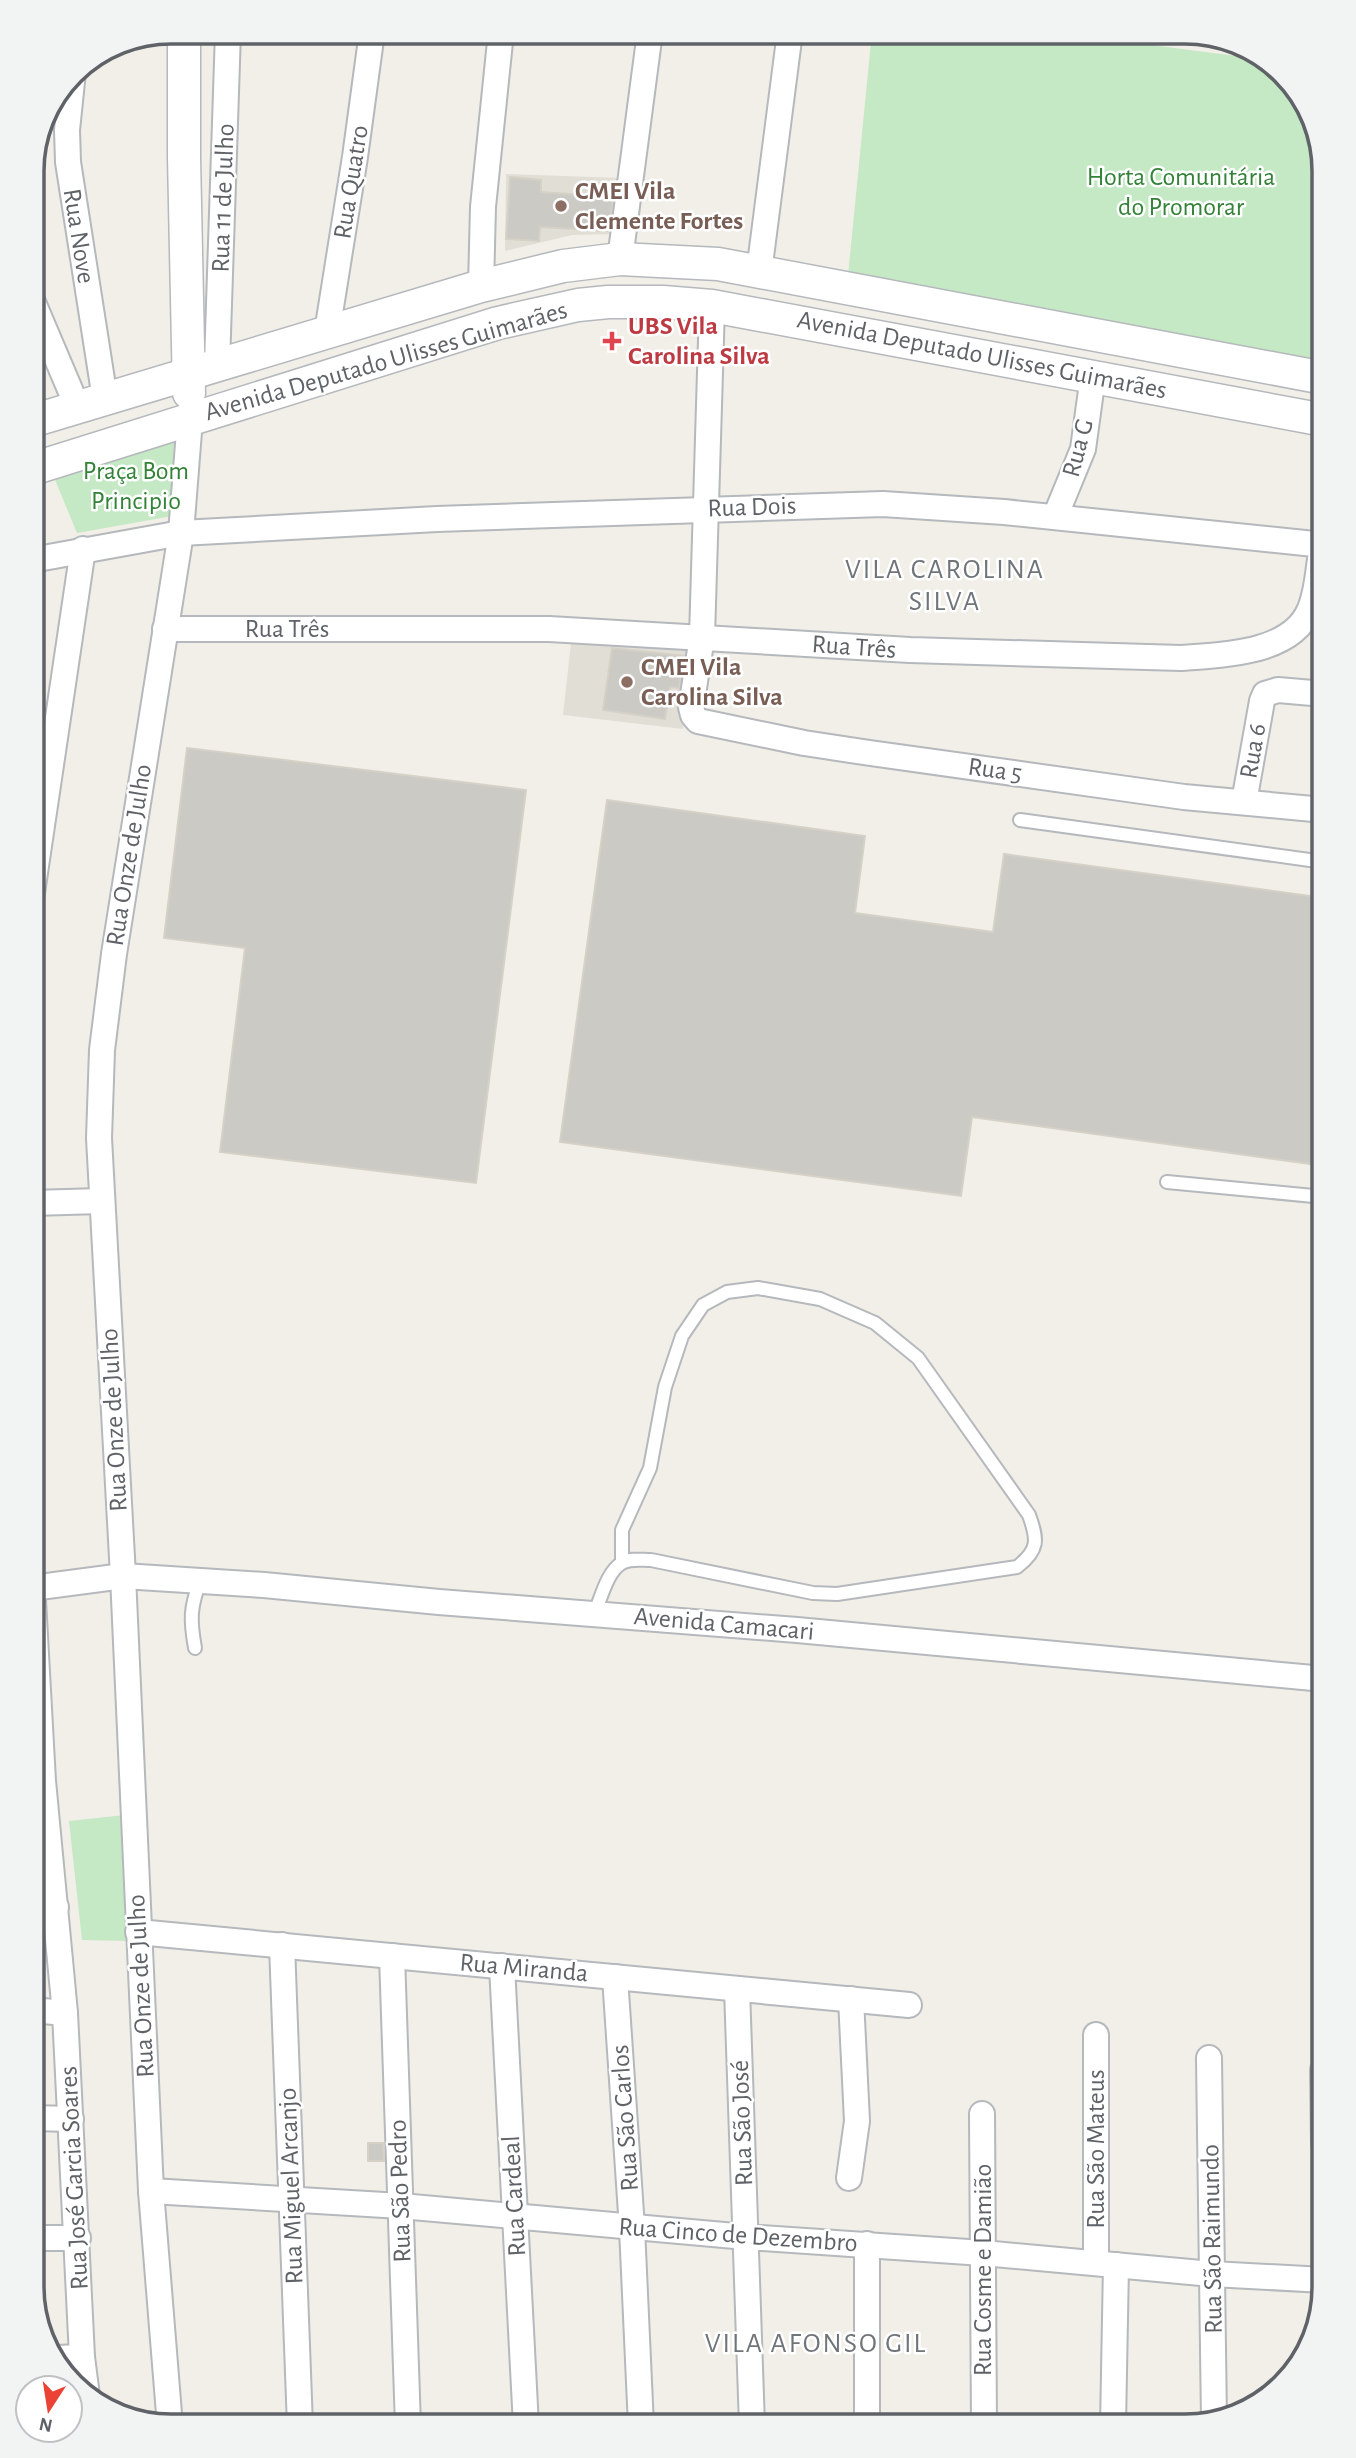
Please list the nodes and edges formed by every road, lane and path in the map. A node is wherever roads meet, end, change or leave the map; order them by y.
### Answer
1 (184, 44) edge
2 (228, 44) edge
3 (370, 44) edge
4 (500, 44) edge
5 (648, 44) edge
6 (788, 44) edge
7 (71, 92) edge
8 (620, 259) junction
9 (759, 272) junction
10 (826, 284) junction
11 (481, 286) junction
12 (712, 306) junction
13 (44, 321) edge
14 (816, 323) junction
15 (327, 332) junction
16 (217, 364) junction
17 (187, 374) junction
18 (1093, 376) junction
19 (1312, 376) edge
20 (91, 403) junction
21 (44, 417) edge
22 (1312, 418) edge
23 (190, 419) junction
24 (44, 465) edge
25 (707, 509) junction
26 (1055, 517) junction
27 (181, 533) junction
28 (1312, 545) edge
29 (83, 549) junction
30 (44, 557) edge
31 (1312, 604) edge
32 (165, 629) junction
33 (702, 637) junction
34 (1312, 693) edge
35 (1244, 802) junction
36 (1312, 809) edge
37 (44, 812) edge
38 (1020, 820) dead end
39 (1312, 860) edge
40 (1167, 1182) dead end
41 (1312, 1196) edge
42 (102, 1201) junction
43 (44, 1203) edge
44 (622, 1562) junction
45 (123, 1576) junction
46 (200, 1581) junction
47 (44, 1586) edge
48 (594, 1614) junction
49 (195, 1648) dead end
50 (1312, 1678) edge
51 (44, 1791) edge
52 (44, 1906) edge
53 (56, 1907) junction
54 (138, 1932) junction
55 (282, 1945) junction
56 (392, 1956) junction
57 (502, 1966) junction
58 (615, 1977) junction
59 (737, 1989) junction
60 (851, 1999) junction
61 (909, 2005) dead end
62 (44, 2011) edge
63 (65, 2013) junction
64 (1096, 2035) dead end
65 (1209, 2058) dead end
66 (982, 2114) dead end
67 (44, 2118) edge
68 (71, 2119) junction
69 (849, 2178) dead end
70 (152, 2191) junction
71 (291, 2198) junction
72 (401, 2206) junction
73 (515, 2216) junction
74 (632, 2228) junction
75 (746, 2237) junction
76 (44, 2238) edge
77 (78, 2238) junction
78 (867, 2244) junction
79 (983, 2253) junction
80 (1106, 2264) junction
81 (1212, 2274) junction
82 (1312, 2279) edge
83 (82, 2357) junction
84 (65, 2358) edge
85 (85, 2381) edge
86 (1214, 2411) edge
87 (169, 2414) edge
88 (300, 2414) edge
89 (408, 2414) edge
90 (525, 2414) edge
91 (641, 2414) edge
92 (752, 2414) edge
93 (867, 2414) edge
94 (984, 2414) edge
95 (1112, 2414) edge

1 - 17 street
2 - 16 street, Rua 11 de Julho
3 - 15 street, Rua Quatro
4 - 11 street
5 - 8 street
6 - 9 street
7 - 20 street, Rua Nove
8 - 9 street, Avenida Deputado Ulisses Guimarães
8 - 11 street, Avenida Deputado Ulisses Guimarães
9 - 10 street, Avenida Deputado Ulisses Guimarães
10 - 14 street
10 - 19 street, Avenida Deputado Ulisses Guimarães
11 - 15 street, Avenida Deputado Ulisses Guimarães
12 - 14 street, Avenida Deputado Ulisses Guimarães
12 - 23 street, Avenida Deputado Ulisses Guimarães
12 - 25 street
13 - 20 street
14 - 18 street, Avenida Deputado Ulisses Guimarães
15 - 16 street, Avenida Deputado Ulisses Guimarães
16 - 17 street, Avenida Deputado Ulisses Guimarães
17 - 20 street, Avenida Deputado Ulisses Guimarães
17 - 23 street
18 - 22 street, Avenida Deputado Ulisses Guimarães
18 - 26 street, Rua G
20 - 21 street, Avenida Deputado Ulisses Guimarães
23 - 24 street, Avenida Deputado Ulisses Guimarães
23 - 27 street, Rua Onze de Julho
25 - 26 street, Rua Dois
25 - 27 street, Rua Dois
25 - 33 street
26 - 28 street, Rua Dois
27 - 29 street, Rua Dois
27 - 32 street, Rua Onze de Julho
29 - 30 street, Rua Dois
29 - 37 street
31 - 33 street, Rua Três
32 - 33 street, Rua Três
32 - 42 street, Rua Onze de Julho
33 - 35 street, Rua 5
34 - 35 street, Rua 6
35 - 36 street, Rua 5
38 - 39 lane
40 - 41 lane
42 - 43 street
42 - 45 street, Rua Onze de Julho
44 - 44 lane
44 - 48 lane
45 - 46 street, Avenida Camacari
45 - 47 street, Avenida Camacari
45 - 54 street, Rua Onze de Julho
46 - 48 street, Avenida Camacari
46 - 49 lane
48 - 50 street, Avenida Camacari
51 - 53 street, Rua José Garcia Soares
52 - 53 street
53 - 63 street, Rua José Garcia Soares
54 - 55 street, Rua Miranda
54 - 70 street, Rua Onze de Julho
55 - 56 street, Rua Miranda
55 - 71 street, Rua Miguel Arcanjo
56 - 57 street, Rua Miranda
56 - 72 street, Rua São Pedro
57 - 58 street, Rua Miranda
57 - 73 street, Rua Cardeal
58 - 59 street, Rua Miranda
58 - 74 street, Rua São Carlos
59 - 60 street, Rua Miranda
59 - 75 street, Rua São José
60 - 61 street, Rua Miranda
60 - 69 street
62 - 63 street
63 - 68 street, Rua José Garcia Soares
64 - 80 street, Rua São Mateus
65 - 81 street, Rua São Raimundo
66 - 79 street, Rua Cosme e Damião
67 - 68 street
68 - 77 street, Rua José Garcia Soares
70 - 71 street, Rua Cinco de Dezembro
70 - 87 street, Rua Onze de Julho
71 - 72 street, Rua Cinco de Dezembro
71 - 88 street, Rua Miguel Arcanjo
72 - 73 street, Rua Cinco de Dezembro
72 - 89 street, Rua São Pedro
73 - 74 street, Rua Cinco de Dezembro
73 - 90 street, Rua Cardeal
74 - 75 street, Rua Cinco de Dezembro
74 - 91 street, Rua São Carlos
75 - 78 street, Rua Cinco de Dezembro
75 - 92 street, Rua São José
76 - 77 street
77 - 83 street, Rua José Garcia Soares
78 - 79 street, Rua Cinco de Dezembro
78 - 93 street
79 - 80 street, Rua Cinco de Dezembro
79 - 94 street, Rua Cosme e Damião
80 - 81 street, Rua Cinco de Dezembro
80 - 95 street, Rua São Mateus
81 - 82 street, Rua Cinco de Dezembro
81 - 86 street, Rua São Raimundo
83 - 84 street
83 - 85 street, Rua José Garcia Soares

